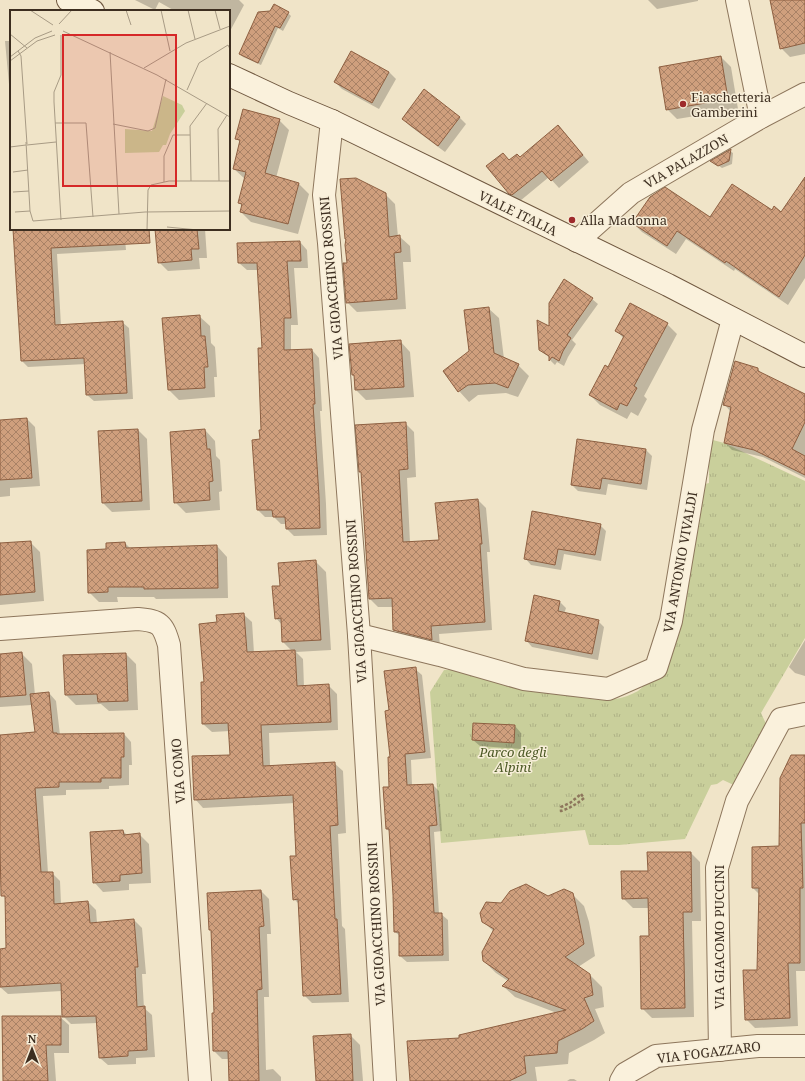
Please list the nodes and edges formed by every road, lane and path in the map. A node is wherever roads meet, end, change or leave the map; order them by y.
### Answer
1 (68, 0) edge
2 (737, 0) edge
3 (91, 10) edge
4 (230, 75) edge
5 (805, 94) edge
6 (761, 117) junction
7 (332, 122) junction
8 (577, 241) junction
9 (733, 319) junction
10 (805, 356) edge
11 (0, 629) edge
12 (359, 635) junction
13 (805, 714) edge
14 (584, 798) joint
15 (805, 1046) edge
16 (720, 1050) junction
17 (200, 1081) edge
18 (385, 1081) edge
19 (620, 1081) edge

1 - 3 street
2 - 6 street
4 - 7 street, VIALE ITALIA
5 - 6 street, VIA PALAZZON
6 - 8 street, VIA PALAZZON
7 - 8 street, VIALE ITALIA
7 - 12 street, VIA GIOACCHINO ROSSINI
8 - 9 street, VIALE ITALIA
9 - 10 street, VIALE ITALIA
9 - 12 street, VIA ANTONIO VIVALDI
11 - 17 street, VIA COMO
12 - 18 street, VIA GIOACCHINO ROSSINI
13 - 16 street, VIA GIACOMO PUCCINI
14 - 14 path
15 - 16 street, VIA FOGAZZARO
16 - 19 street, VIA FOGAZZARO

